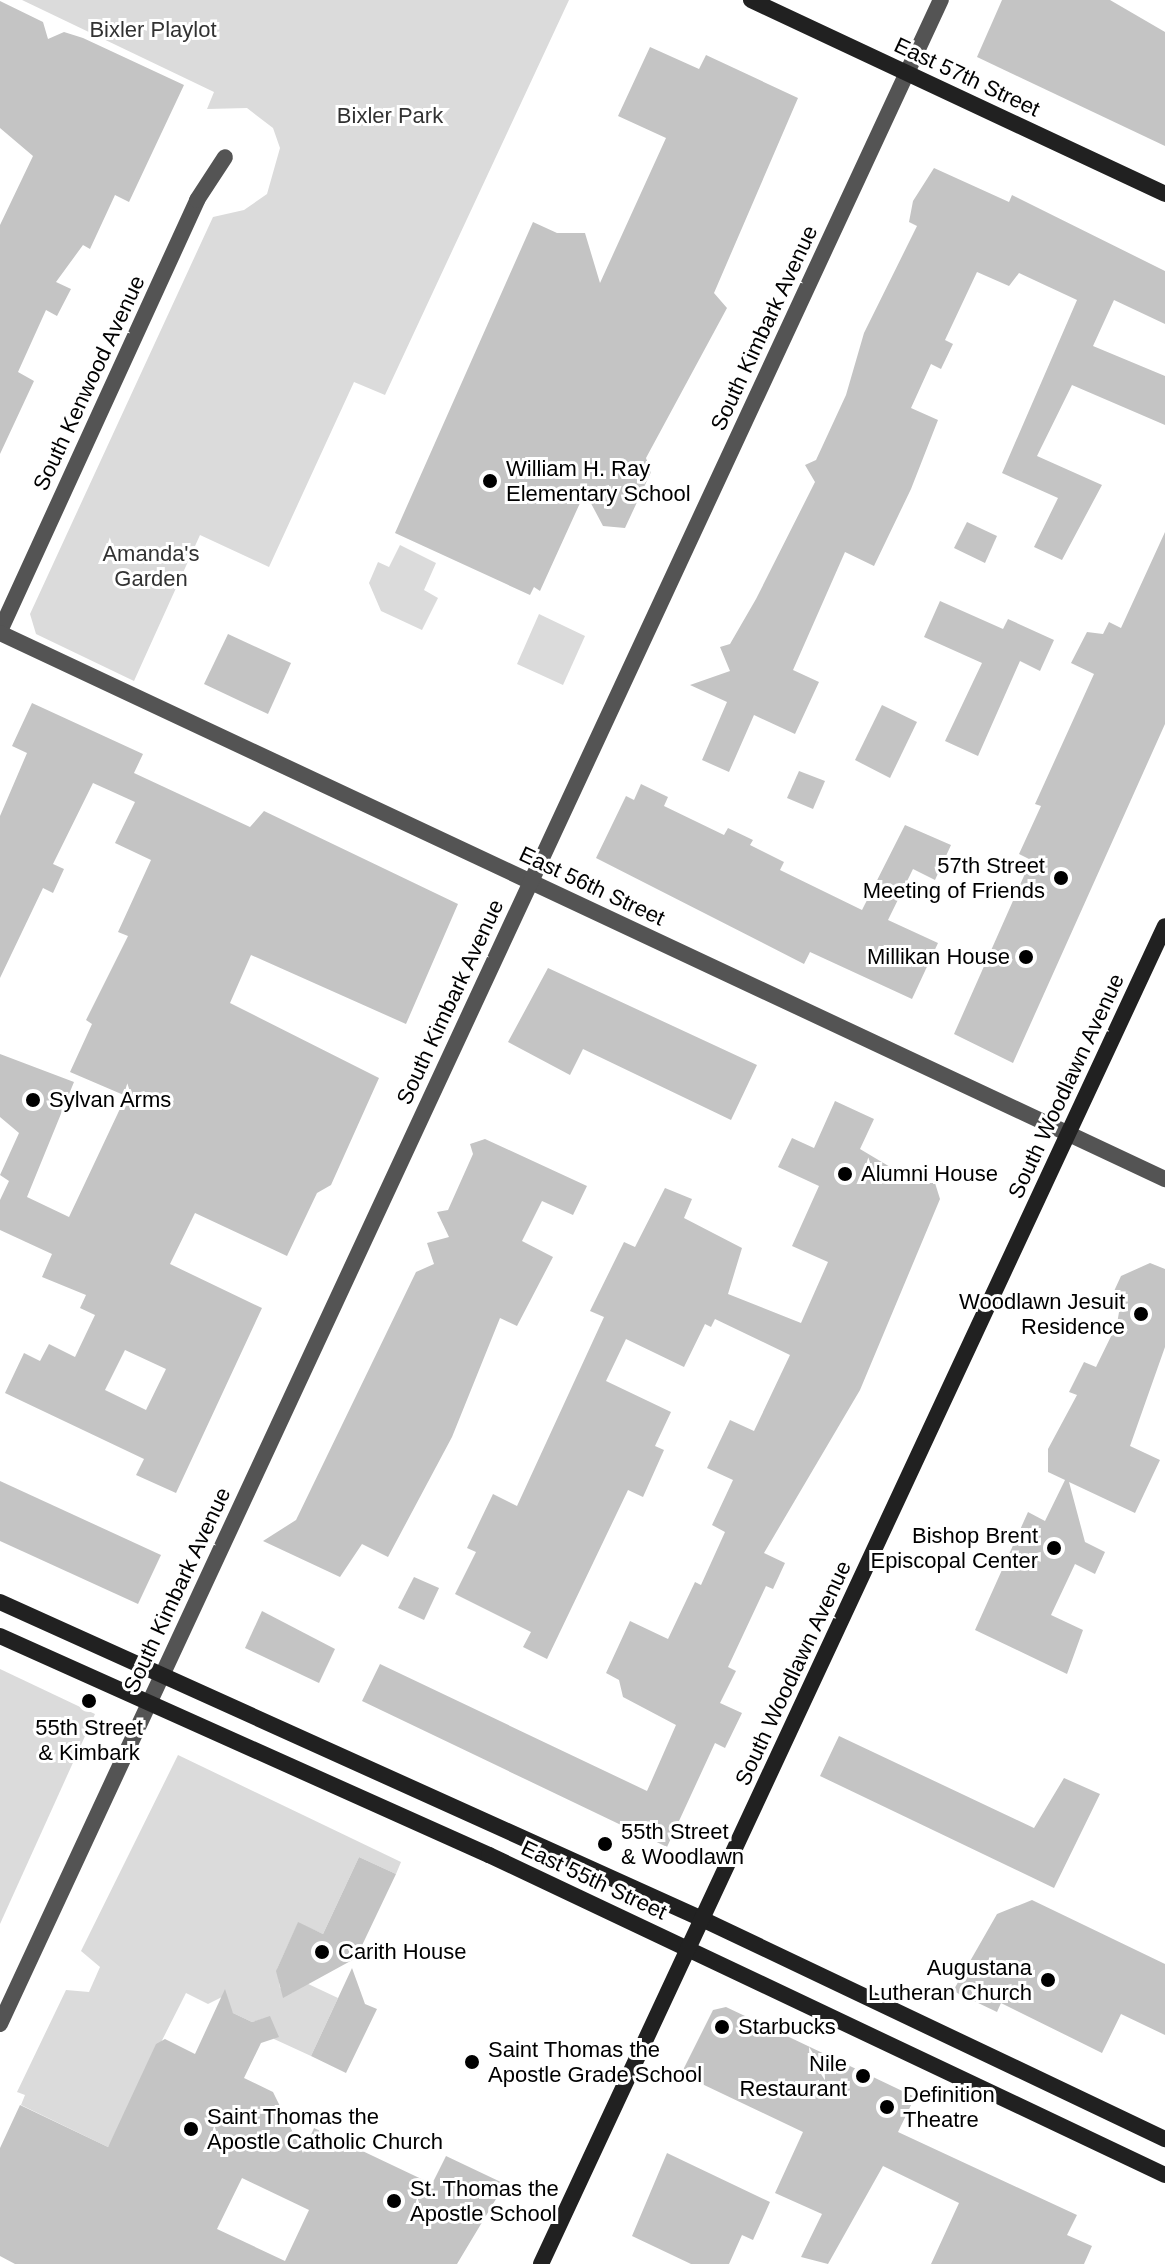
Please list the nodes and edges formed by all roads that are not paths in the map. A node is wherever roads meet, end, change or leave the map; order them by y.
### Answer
1 (751, 0) edge
2 (941, 0) edge
3 (907, 73) junction
4 (225, 157) dead end
5 (1165, 194) edge
6 (0, 632) edge
7 (530, 882) junction
8 (1165, 926) edge
9 (1068, 1134) junction
10 (1165, 1179) edge
11 (0, 1602) edge
12 (0, 1636) edge
13 (161, 1676) junction
14 (148, 1705) junction
15 (702, 1919) junction
16 (688, 1949) junction
17 (0, 2024) edge
18 (1165, 2139) edge
19 (1165, 2175) edge
20 (541, 2264) edge

1 - 3 street, East 57th Street
2 - 3 street, South Kimbark Avenue
3 - 5 street, East 57th Street
3 - 7 street, South Kimbark Avenue
4 - 6 street, South Kenwood Avenue
6 - 7 street, East 56th Street
7 - 9 street, East 56th Street
7 - 13 street, South Kimbark Avenue
8 - 9 street, South Woodlawn Avenue
9 - 10 street, East 56th Street
9 - 15 street, South Woodlawn Avenue
11 - 13 street, East 55th Street
12 - 14 street, East 55th Street
13 - 14 street, South Kimbark Avenue
13 - 15 street, East 55th Street
14 - 16 street, East 55th Street
14 - 17 street, South Kimbark Avenue
15 - 16 street, South Woodlawn Avenue
15 - 18 street, East 55th Street
16 - 19 street, East 55th Street
16 - 20 street, South Woodlawn Avenue

